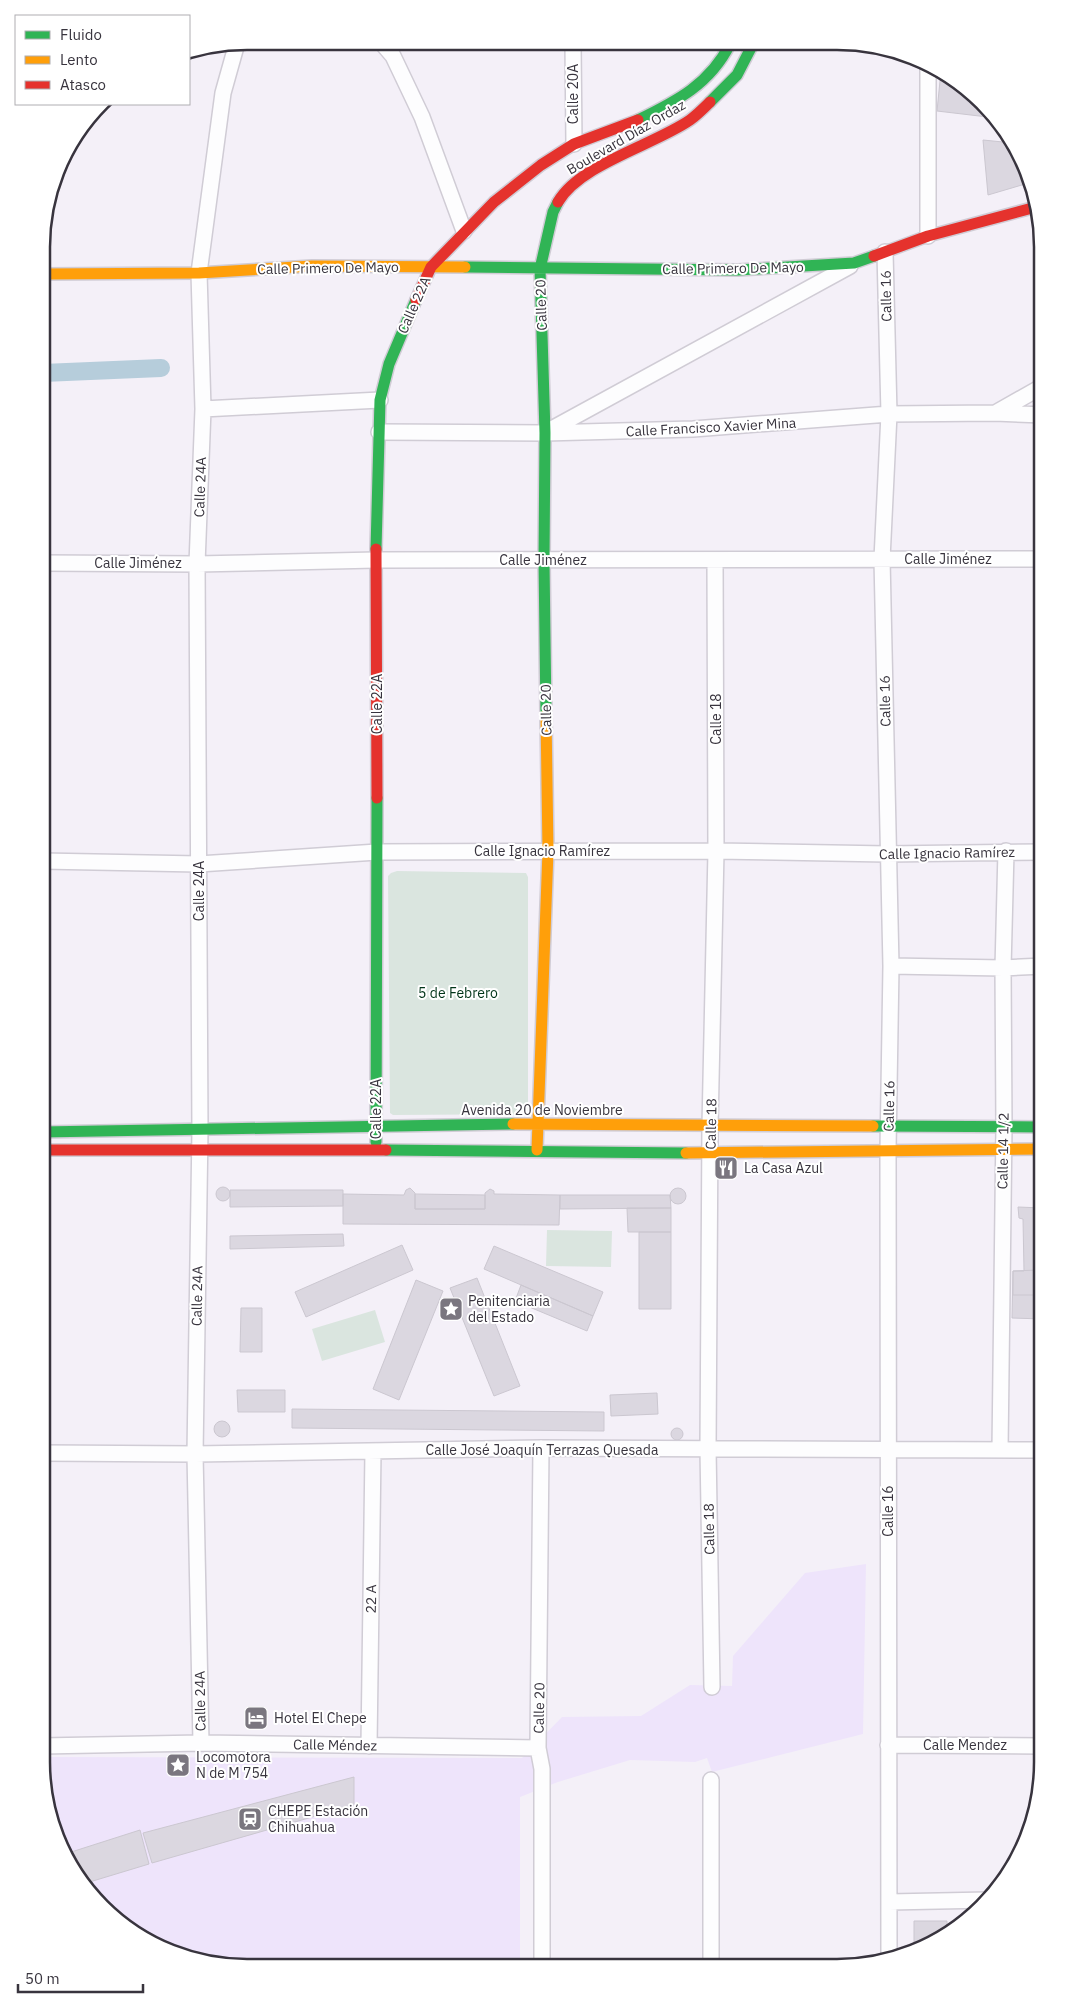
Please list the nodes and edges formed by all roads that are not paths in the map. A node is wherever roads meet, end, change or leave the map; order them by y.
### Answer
1 (234, 50) edge
2 (392, 50) edge
3 (573, 50) edge
4 (727, 50) edge
5 (750, 50) edge
6 (928, 72) edge
7 (574, 144) junction
8 (1030, 208) edge
9 (464, 231) junction
10 (928, 236) junction
11 (885, 252) junction
12 (854, 263) junction
13 (432, 267) junction
14 (540, 269) junction
15 (200, 273) junction
16 (50, 274) edge
17 (1034, 391) edge
18 (380, 400) junction
19 (203, 410) junction
20 (995, 413) junction
21 (889, 414) junction
22 (1034, 415) edge
23 (379, 432) junction
24 (545, 433) junction
25 (882, 559) junction
26 (1034, 559) edge
27 (376, 560) junction
28 (544, 560) junction
29 (715, 560) junction
30 (50, 563) edge
31 (197, 564) junction
32 (548, 851) junction
33 (716, 851) junction
34 (377, 852) junction
35 (1006, 852) junction
36 (1034, 852) edge
37 (887, 854) junction
38 (50, 861) edge
39 (199, 864) junction
40 (891, 966) junction
41 (1034, 966) edge
42 (1003, 968) junction
43 (538, 1124) junction
44 (710, 1126) junction
45 (889, 1126) junction
46 (1004, 1126) junction
47 (376, 1127) junction
48 (1034, 1127) edge
49 (200, 1130) junction
50 (50, 1132) edge
51 (1003, 1149) junction
52 (1034, 1149) edge
53 (50, 1150) edge
54 (376, 1150) junction
55 (537, 1150) junction
56 (888, 1150) junction
57 (199, 1151) junction
58 (710, 1153) junction
59 (541, 1448) junction
60 (889, 1448) junction
61 (708, 1449) junction
62 (1000, 1450) junction
63 (1034, 1450) edge
64 (372, 1451) junction
65 (50, 1453) edge
66 (195, 1454) junction
67 (712, 1687) dead end
68 (200, 1743) junction
69 (888, 1745) junction
70 (50, 1746) edge
71 (369, 1746) junction
72 (1034, 1746) edge
73 (538, 1748) junction
74 (711, 1780) dead end
75 (977, 1900) edge
76 (889, 1902) junction
77 (889, 1952) edge
78 (542, 1959) edge
79 (711, 1959) edge

1 - 15 street, Calle 24A
2 - 9 street
3 - 7 street, Calle 20A
4 - 7 main road, Boulevard Díaz Ordaz
5 - 14 main road, Boulevard Díaz Ordaz
6 - 10 street
7 - 9 main road, Boulevard Díaz Ordaz
8 - 10 main road, Calle Primero De Mayo
9 - 13 main road, Boulevard Díaz Ordaz
10 - 11 main road, Calle Primero De Mayo
11 - 12 main road, Calle Primero De Mayo
11 - 21 street, Calle 16
12 - 14 main road, Calle Primero De Mayo
12 - 24 street, Calle Primero De Mayo
13 - 14 main road, Calle Primero De Mayo
13 - 15 main road, Calle Primero De Mayo
13 - 18 main road, Calle 22A
14 - 24 main road, Calle 20
15 - 16 main road, Calle Primero De Mayo
15 - 19 street, Calle 24A
17 - 20 street
18 - 19 street
18 - 23 main road, Calle 22A
19 - 31 street, Calle 24A
20 - 21 street, Calle Francisco Xavier Mina
20 - 22 street, Calle Francisco Xavier Mina
21 - 24 street, Calle Francisco Xavier Mina
21 - 25 street, Calle 16
23 - 24 street, Calle Francisco Xavier Mina
23 - 27 main road, Calle 22A
24 - 28 main road, Calle 20
25 - 26 street, Calle Jiménez
25 - 29 street, Calle Jiménez
25 - 37 street, Calle 16
27 - 28 street, Calle Jiménez
27 - 31 street, Calle Jiménez
27 - 34 main road, Calle 22A
28 - 29 street, Calle Jiménez
28 - 32 main road, Calle 20
29 - 33 street, Calle 18
30 - 31 street, Calle Jiménez
31 - 39 street, Calle 24A
32 - 33 street, Calle Ignacio Ramírez
32 - 34 street, Calle Ignacio Ramírez
32 - 43 main road, Calle 20
33 - 37 street, Calle Ignacio Ramírez
33 - 44 street, Calle 18
34 - 39 street, Calle Ignacio Ramírez
34 - 47 main road, Calle 22A
35 - 36 street, Calle Ignacio Ramírez
35 - 37 street, Calle Ignacio Ramírez
35 - 42 street, Calle 14 1/2
37 - 40 street, Calle 16
38 - 39 street, Calle Ignacio Ramírez
39 - 49 street, Calle 24A
40 - 42 street
40 - 45 street, Calle 16
41 - 42 street
42 - 46 street, Calle 14 1/2
43 - 44 main road, Avenida 20 de Noviembre
43 - 47 main road, Avenida 20 de Noviembre
43 - 55 main road, Calle 20
44 - 45 main road, Avenida 20 de Noviembre
44 - 58 street, Calle 18
45 - 46 main road, Avenida 20 de Noviembre
45 - 56 street, Calle 16
46 - 48 main road, Avenida 20 de Noviembre
46 - 51 street, Calle 14 1/2
47 - 49 main road, Avenida 20 de Noviembre
47 - 54 main road, Calle 22A
49 - 50 main road, Avenida 20 de Noviembre
49 - 57 street, Calle 24A
51 - 52 main road
51 - 56 main road
51 - 62 street, Calle 14 1/2
53 - 57 main road
54 - 55 main road
54 - 57 main road
55 - 58 main road
56 - 58 main road
56 - 60 street, Calle 16
57 - 66 street, Calle 24A
58 - 61 street, Calle 18
59 - 61 street, Calle José Joaquín Terrazas Quesada
59 - 64 street, Calle José Joaquín Terrazas Quesada
59 - 73 street, Calle 20
60 - 61 street, Calle José Joaquín Terrazas Quesada
60 - 62 street, Calle José Joaquín Terrazas Quesada
60 - 69 street, Calle 16
61 - 67 street, Calle 18
62 - 63 street, Calle José Joaquín Terrazas Quesada
64 - 66 street, Calle José Joaquín Terrazas Quesada
64 - 71 street, 22 A
65 - 66 street, Calle José Joaquín Terrazas Quesada
66 - 68 street, Calle 24A
68 - 70 street, Calle Méndez
68 - 71 street, Calle Méndez
69 - 72 street, Calle Mendez
69 - 76 street, Calle 16
71 - 73 street, Calle Méndez
73 - 78 street, Calle 20
74 - 79 street
75 - 76 street
76 - 77 street, Calle 16

